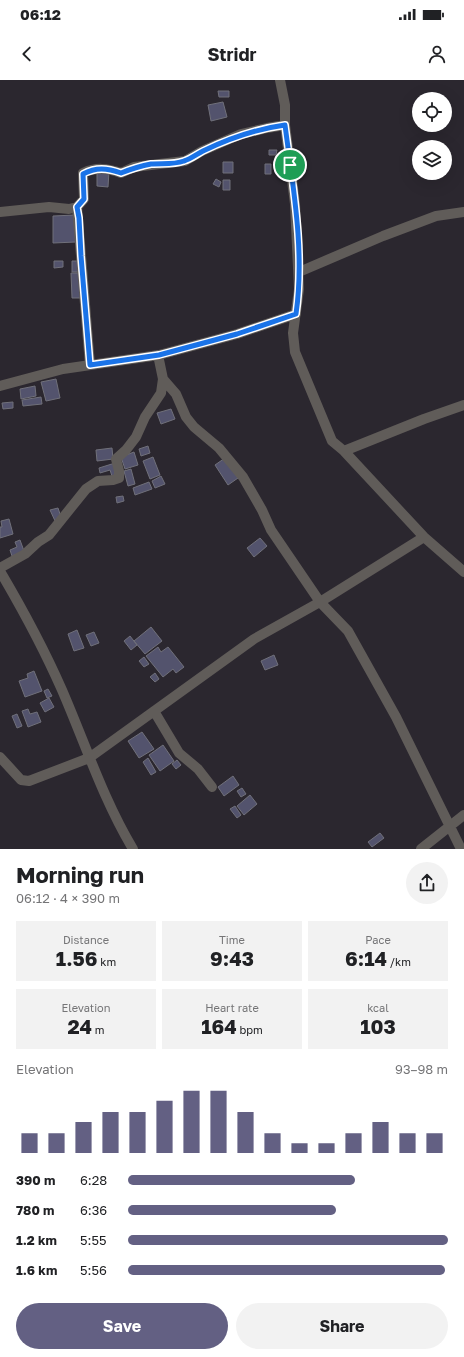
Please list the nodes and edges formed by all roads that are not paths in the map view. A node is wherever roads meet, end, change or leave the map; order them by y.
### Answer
1 (280, 80) edge
2 (285, 125) junction
3 (77, 207) junction
4 (0, 212) edge
5 (464, 212) edge
6 (299, 272) junction
7 (296, 314) junction
8 (158, 356) junction
9 (90, 365) junction
10 (163, 379) junction
11 (0, 386) edge
12 (464, 405) edge
13 (344, 452) junction
14 (424, 537) junction
15 (0, 568) edge
16 (0, 571) edge
17 (464, 572) edge
18 (320, 602) junction
19 (154, 711) junction
20 (0, 757) edge
21 (89, 758) junction
22 (212, 787) dead end
23 (464, 815) edge
24 (449, 827) junction
25 (133, 849) edge
26 (421, 849) edge
27 (461, 849) edge

1 - 2 street
2 - 3 street
2 - 6 street
3 - 4 street
3 - 9 street
5 - 6 street
6 - 7 street
7 - 8 street
7 - 13 street
8 - 9 street
8 - 10 street
9 - 11 street
10 - 15 street
10 - 18 street
12 - 13 street
13 - 14 street
14 - 17 street
14 - 18 street
16 - 21 street
18 - 19 street
18 - 24 street
19 - 21 street
19 - 22 street
20 - 21 street
21 - 25 street
23 - 24 street
24 - 26 street
24 - 27 street

